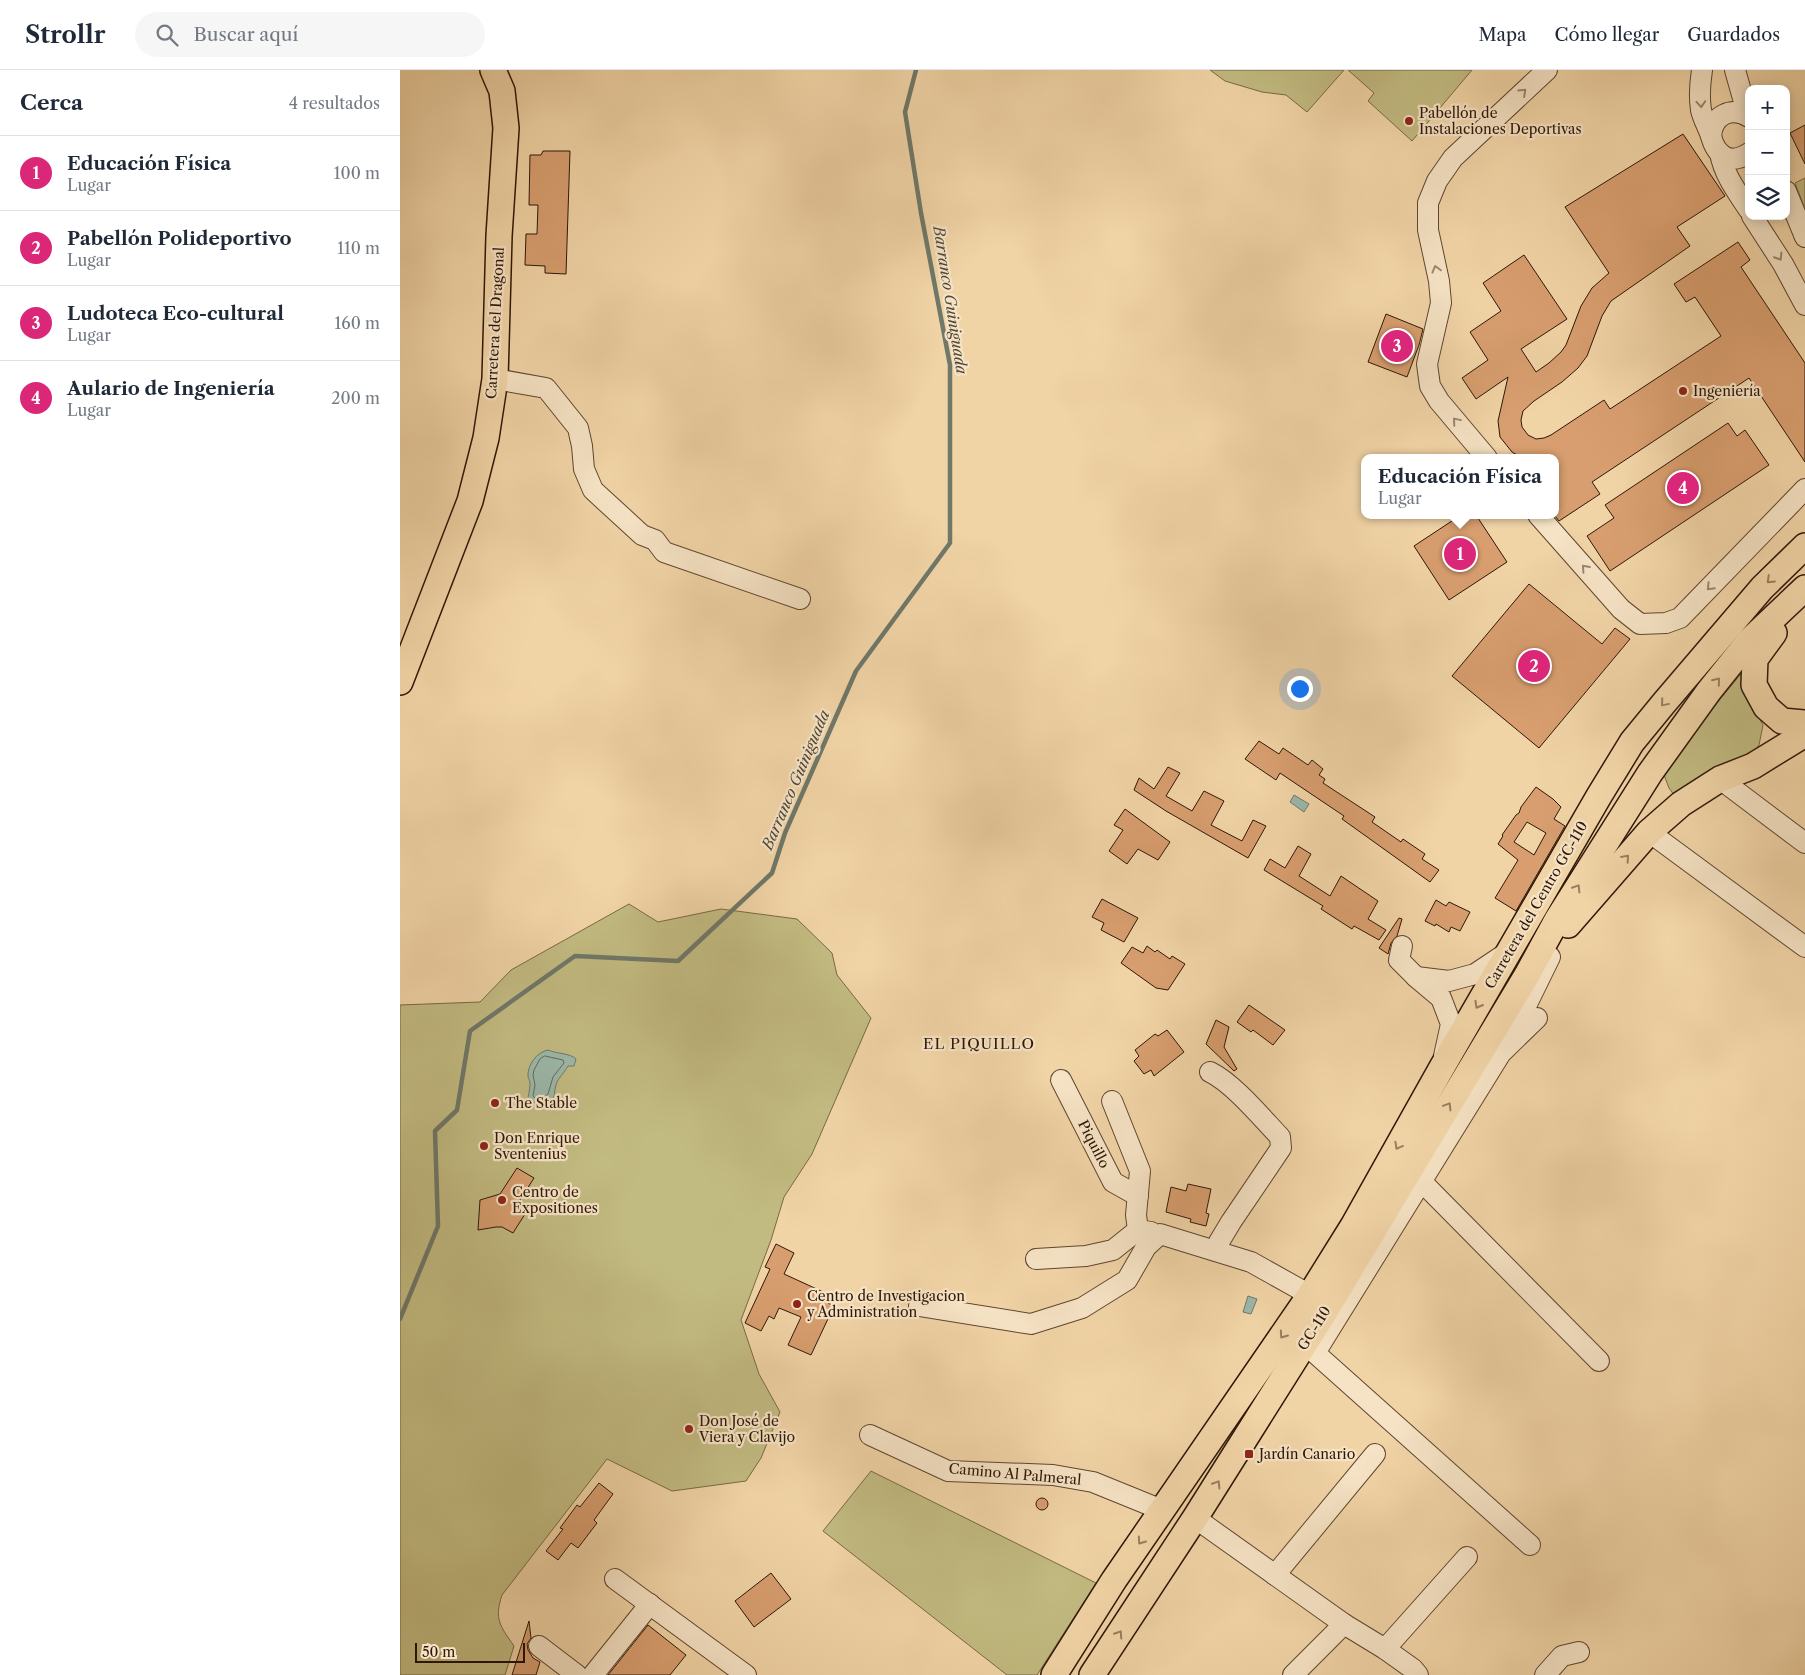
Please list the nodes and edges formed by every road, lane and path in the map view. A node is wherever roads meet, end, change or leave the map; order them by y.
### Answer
1 (493, 70) edge
2 (1546, 70) edge
3 (1702, 70) edge
4 (1735, 70) edge
5 (1745, 105) edge
6 (1745, 115) edge
7 (1710, 136) junction
8 (1720, 154) junction
9 (1745, 155) edge
10 (1790, 201) edge
11 (1745, 204) edge
12 (1755, 220) edge
13 (1805, 237) edge
14 (1805, 305) edge
15 (495, 379) junction
16 (1484, 454) edge
17 (1805, 489) edge
18 (1542, 519) edge
19 (1805, 546) edge
20 (1805, 589) edge
21 (800, 599) dead end
22 (400, 682) edge
23 (1766, 707) junction
24 (1805, 723) edge
25 (1805, 734) edge
26 (1753, 766) junction
27 (1720, 780) junction
28 (1649, 832) junction
29 (1805, 843) edge
30 (1559, 937) junction
31 (1402, 946) dead end
32 (1805, 947) edge
33 (1508, 952) junction
34 (1527, 975) junction
35 (1416, 977) junction
36 (1537, 1018) dead end
37 (1475, 1062) junction
38 (1441, 1068) junction
39 (1210, 1072) dead end
40 (1062, 1080) dead end
41 (1112, 1101) dead end
42 (1421, 1181) junction
43 (1138, 1196) junction
44 (1138, 1230) junction
45 (1160, 1234) junction
46 (1217, 1251) junction
47 (1036, 1259) dead end
48 (1310, 1295) junction
49 (919, 1306) dead end
50 (1599, 1361) dead end
51 (870, 1435) dead end
52 (1375, 1454) dead end
53 (1162, 1510) junction
54 (1195, 1518) junction
55 (1530, 1545) dead end
56 (1467, 1557) dead end
57 (1275, 1575) junction
58 (615, 1579) dead end
59 (650, 1604) junction
60 (1344, 1624) junction
61 (539, 1646) dead end
62 (1385, 1649) junction
63 (1579, 1652) dead end
64 (576, 1675) edge
65 (593, 1675) edge
66 (746, 1675) edge
67 (1054, 1675) edge
68 (1092, 1675) edge
69 (1293, 1675) edge
70 (1418, 1675) edge
71 (1545, 1675) edge

1 - 15 main road, Carretera del Dragonal
16 -> 2 street
3 -> 7 street
4 - 5 street
6 - 7 street
7 - 8 street
8 - 9 street
8 - 11 street
10 - 13 street
12 -> 14 street
15 - 21 street
15 - 22 main road, Carretera del Dragonal
17 -> 18 street
19 -> 33 main road, Carretera del Centro GC-110 / GC-110
20 - 23 main road
34 -> 20 main road, Carretera del Centro GC-110 / GC-110
23 - 24 main road
23 - 26 main road
25 - 26 main road
26 - 27 main road
27 - 28 main road
27 - 29 street
30 -> 28 main road
28 - 32 street
30 - 34 main road
30 - 37 street
31 - 35 street
33 - 35 street
33 -> 38 main road, Carretera del Centro GC-110 / GC-110
34 - 37 main road, GC-110 / GC-110
35 - 38 street
36 - 42 street
54 -> 37 main road, GC-110 / GC-110
38 -> 48 main road, Carretera del Centro GC-110 / GC-110
39 - 46 street
40 - 43 street, Piquillo
41 - 43 street
42 - 50 street
42 - 55 street
43 - 44 street
44 - 45 street
44 - 47 street
45 - 46 street
45 - 49 street
46 - 48 street
48 -> 53 main road, GC-110 / GC-110
51 - 53 street, Camino Al Palmeral
52 - 57 street
53 -> 67 main road, GC-110 / GC-110
54 - 57 street
68 -> 54 main road, GC-110 / GC-110
56 - 62 street
57 - 60 street
58 - 59 street
59 - 65 street
59 - 66 street
60 - 62 street
60 - 69 street
61 - 64 street
62 - 70 street
63 - 71 street

